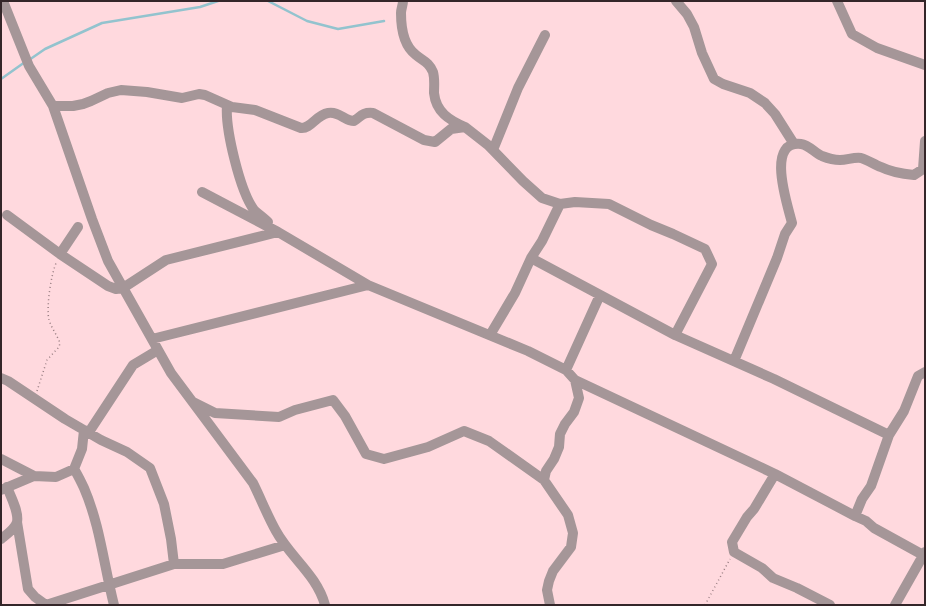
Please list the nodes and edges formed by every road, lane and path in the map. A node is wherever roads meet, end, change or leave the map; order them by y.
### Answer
1 (3, 1) edge
2 (403, 1) edge
3 (676, 1) edge
4 (837, 1) edge
5 (545, 35) dead end
6 (925, 65) edge
7 (227, 105) junction
8 (53, 106) junction
9 (465, 127) junction
10 (925, 141) edge
11 (794, 144) junction
12 (493, 150) junction
13 (202, 192) dead end
14 (560, 204) junction
15 (7, 215) dead end
16 (78, 227) dead end
17 (278, 232) junction
18 (60, 254) junction
19 (531, 258) junction
20 (368, 285) junction
21 (122, 288) junction
22 (600, 294) junction
23 (490, 335) junction
24 (675, 335) junction
25 (152, 339) junction
26 (158, 350) junction
27 (734, 361) junction
28 (566, 370) junction
29 (925, 372) edge
30 (1, 378) edge
31 (575, 380) junction
32 (34, 399) junction
33 (191, 401) junction
34 (86, 431) junction
35 (889, 435) junction
36 (1, 459) edge
37 (74, 469) junction
38 (775, 474) junction
39 (34, 476) junction
40 (544, 480) junction
41 (4, 488) edge
42 (854, 516) junction
43 (17, 522) junction
44 (1, 539) edge
45 (285, 545) junction
46 (734, 552) junction
47 (924, 554) edge
48 (174, 564) junction
49 (108, 584) junction
50 (114, 605) edge
51 (325, 605) edge
52 (550, 605) edge
53 (705, 605) edge
54 (830, 605) edge
55 (895, 605) edge

1 - 8 street
2 - 9 street
3 - 11 street
4 - 6 street
5 - 12 street
7 - 8 street
7 - 9 street
7 - 17 street
8 - 21 street
9 - 12 street
10 - 11 street
11 - 27 street
12 - 14 street
13 - 17 street
14 - 19 street
14 - 24 street
15 - 18 street
16 - 18 street
17 - 20 street
17 - 21 street
18 - 21 street
18 - 32 path
19 - 22 street
19 - 23 street
20 - 23 street
20 - 25 street
21 - 25 street
22 - 24 street
22 - 28 street
23 - 28 street
24 - 27 street
25 - 26 street
26 - 33 street
26 - 34 street
27 - 35 street
28 - 31 street
29 - 35 street
30 - 32 street
31 - 38 street
31 - 40 street
32 - 34 street
33 - 40 street
33 - 45 street
34 - 37 street
34 - 48 street
35 - 42 street
36 - 39 street
37 - 39 street
37 - 49 street
38 - 42 street
38 - 46 street
39 - 41 street
40 - 52 street
41 - 43 street
42 - 47 street
43 - 44 street
43 - 49 street
45 - 48 street
45 - 51 street
46 - 53 path
46 - 54 street
47 - 55 street
48 - 49 street
49 - 50 street

